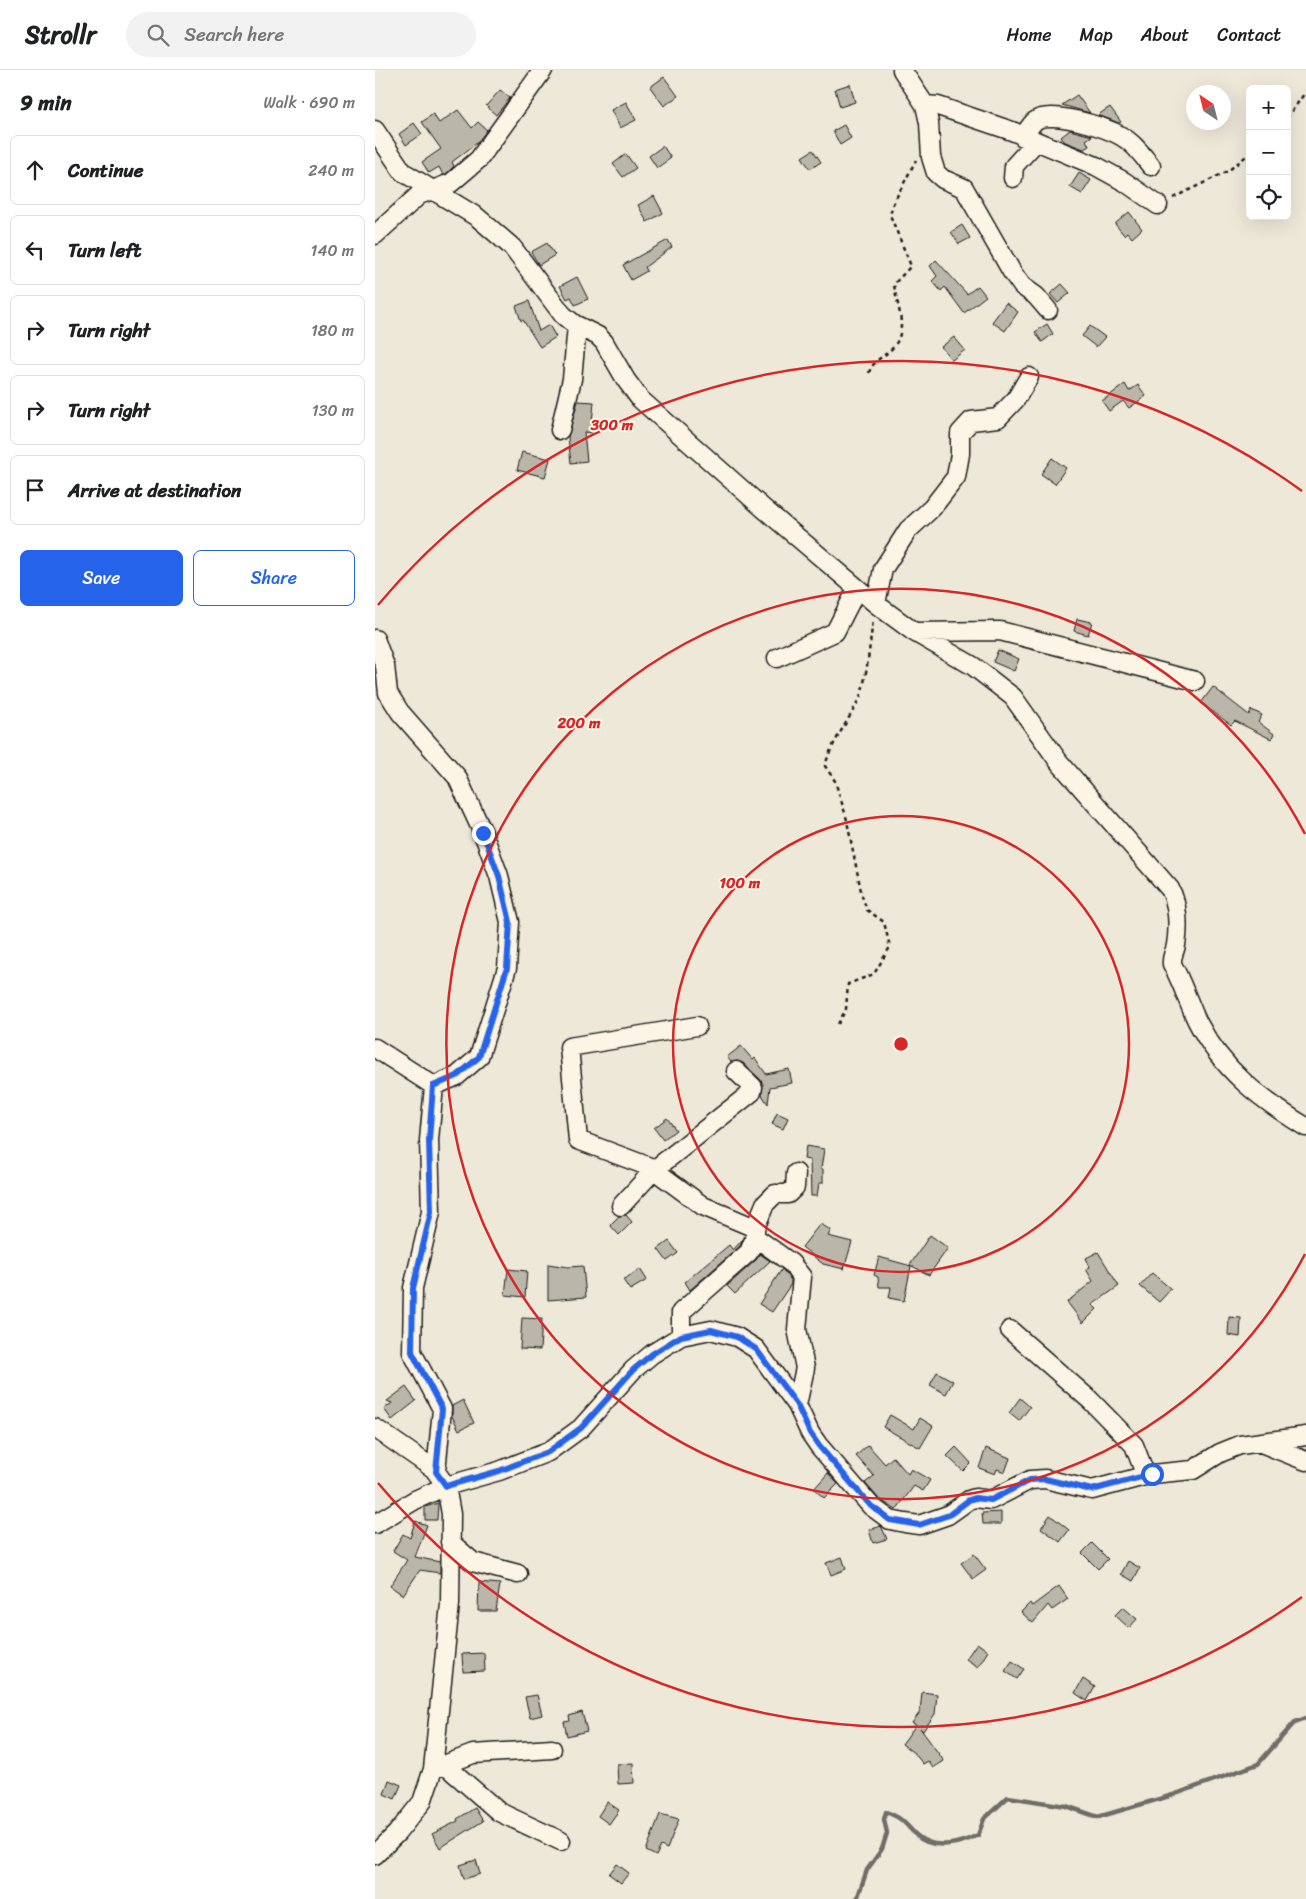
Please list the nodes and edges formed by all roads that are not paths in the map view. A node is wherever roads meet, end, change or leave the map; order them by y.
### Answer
1 (543, 70) edge
2 (903, 70) edge
3 (925, 105) junction
4 (375, 130) edge
5 (1030, 140) junction
6 (382, 155) edge
7 (1151, 166) dead end
8 (1013, 178) dead end
9 (431, 189) junction
10 (1158, 205) road end
11 (375, 235) edge
12 (1048, 310) dead end
13 (577, 326) junction
14 (1029, 377) dead end
15 (560, 430) dead end
16 (857, 589) junction
17 (876, 604) junction
18 (914, 632) junction
19 (375, 639) edge
20 (777, 658) dead end
21 (1195, 681) dead end
22 (697, 1026) dead end
23 (375, 1048) edge
24 (736, 1071) dead end
25 (433, 1086) junction
26 (1306, 1127) edge
27 (654, 1170) junction
28 (796, 1173) dead end
29 (621, 1206) dead end
30 (755, 1233) junction
31 (1010, 1330) dead end
32 (681, 1336) junction
33 (797, 1405) junction
34 (375, 1428) edge
35 (1306, 1436) edge
36 (1260, 1443) junction
37 (1306, 1461) edge
38 (1146, 1476) junction
39 (441, 1479) junction
40 (375, 1524) edge
41 (450, 1542) junction
42 (518, 1574) dead end
43 (552, 1748) dead end
44 (439, 1767) junction
45 (561, 1841) dead end
46 (375, 1855) edge

1 - 9 street
2 - 3 street
3 - 5 street
3 - 12 street
4 - 6 street
5 - 7 street
5 - 8 street
5 - 10 street
6 - 9 street
9 - 11 street
9 - 13 street
13 - 15 street
13 - 16 street
14 - 17 street
16 - 17 street
16 - 20 street
17 - 18 street
18 - 21 street
18 - 26 street
19 - 25 street
22 - 27 street
23 - 25 street
24 - 27 street
25 - 39 street
27 - 29 street
27 - 30 street
28 - 30 street
30 - 32 street
30 - 33 street
31 - 38 street
32 - 33 street
32 - 39 street
33 - 38 street
34 - 39 street
35 - 36 street
36 - 37 street
36 - 38 street
39 - 40 street
39 - 41 street
41 - 42 street
41 - 44 street
43 - 44 street
44 - 45 street
44 - 46 street

